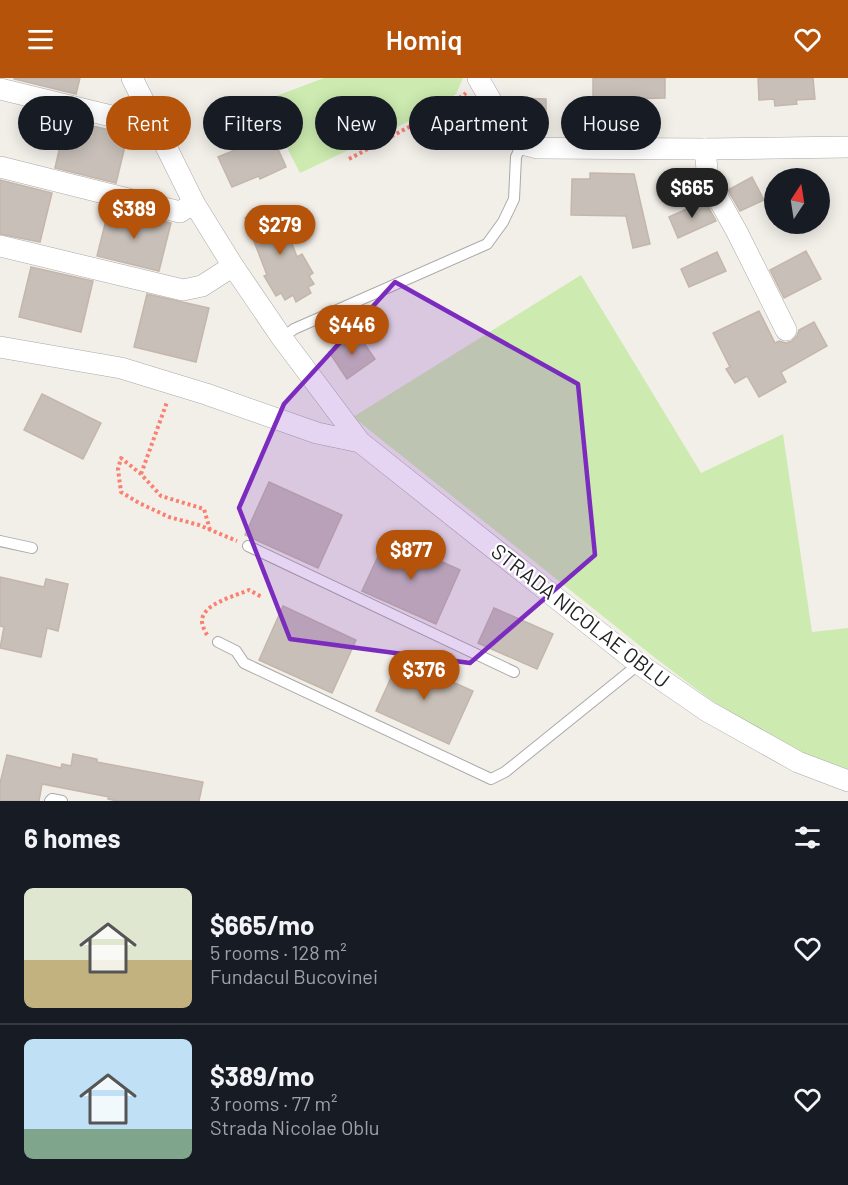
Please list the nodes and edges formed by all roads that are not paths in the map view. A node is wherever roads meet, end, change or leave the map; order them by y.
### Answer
1 (132, 78) edge
2 (480, 81) edge
3 (0, 89) edge
4 (141, 96) edge
5 (489, 96) edge
6 (106, 115) edge
7 (848, 147) edge
8 (549, 148) edge
9 (705, 149) junction
10 (167, 150) edge
11 (519, 150) edge
12 (0, 167) edge
13 (194, 203) junction
14 (0, 246) edge
15 (233, 266) junction
16 (786, 330) dead end
17 (282, 338) junction
18 (0, 347) edge
19 (360, 442) junction
20 (0, 540) edge
21 (248, 546) road end
22 (32, 548) dead end
23 (218, 642) road end
24 (639, 664) junction
25 (514, 672) dead end
26 (848, 781) edge
27 (50, 801) edge
28 (62, 801) edge

1 - 4 street, STRADA NICOLAE OBLU
2 - 5 street
3 - 6 street
7 - 9 street
8 - 9 street
9 - 16 street
10 - 13 street, STRADA NICOLAE OBLU
11 - 17 lane
12 - 13 street
13 - 15 street, STRADA NICOLAE OBLU
14 - 15 street
15 - 17 street, STRADA NICOLAE OBLU
17 - 19 street, STRADA NICOLAE OBLU
18 - 19 street
19 - 24 street, STRADA NICOLAE OBLU
20 - 22 lane
21 - 25 lane
23 - 24 lane
24 - 26 street, STRADA NICOLAE OBLU
27 - 28 lane

